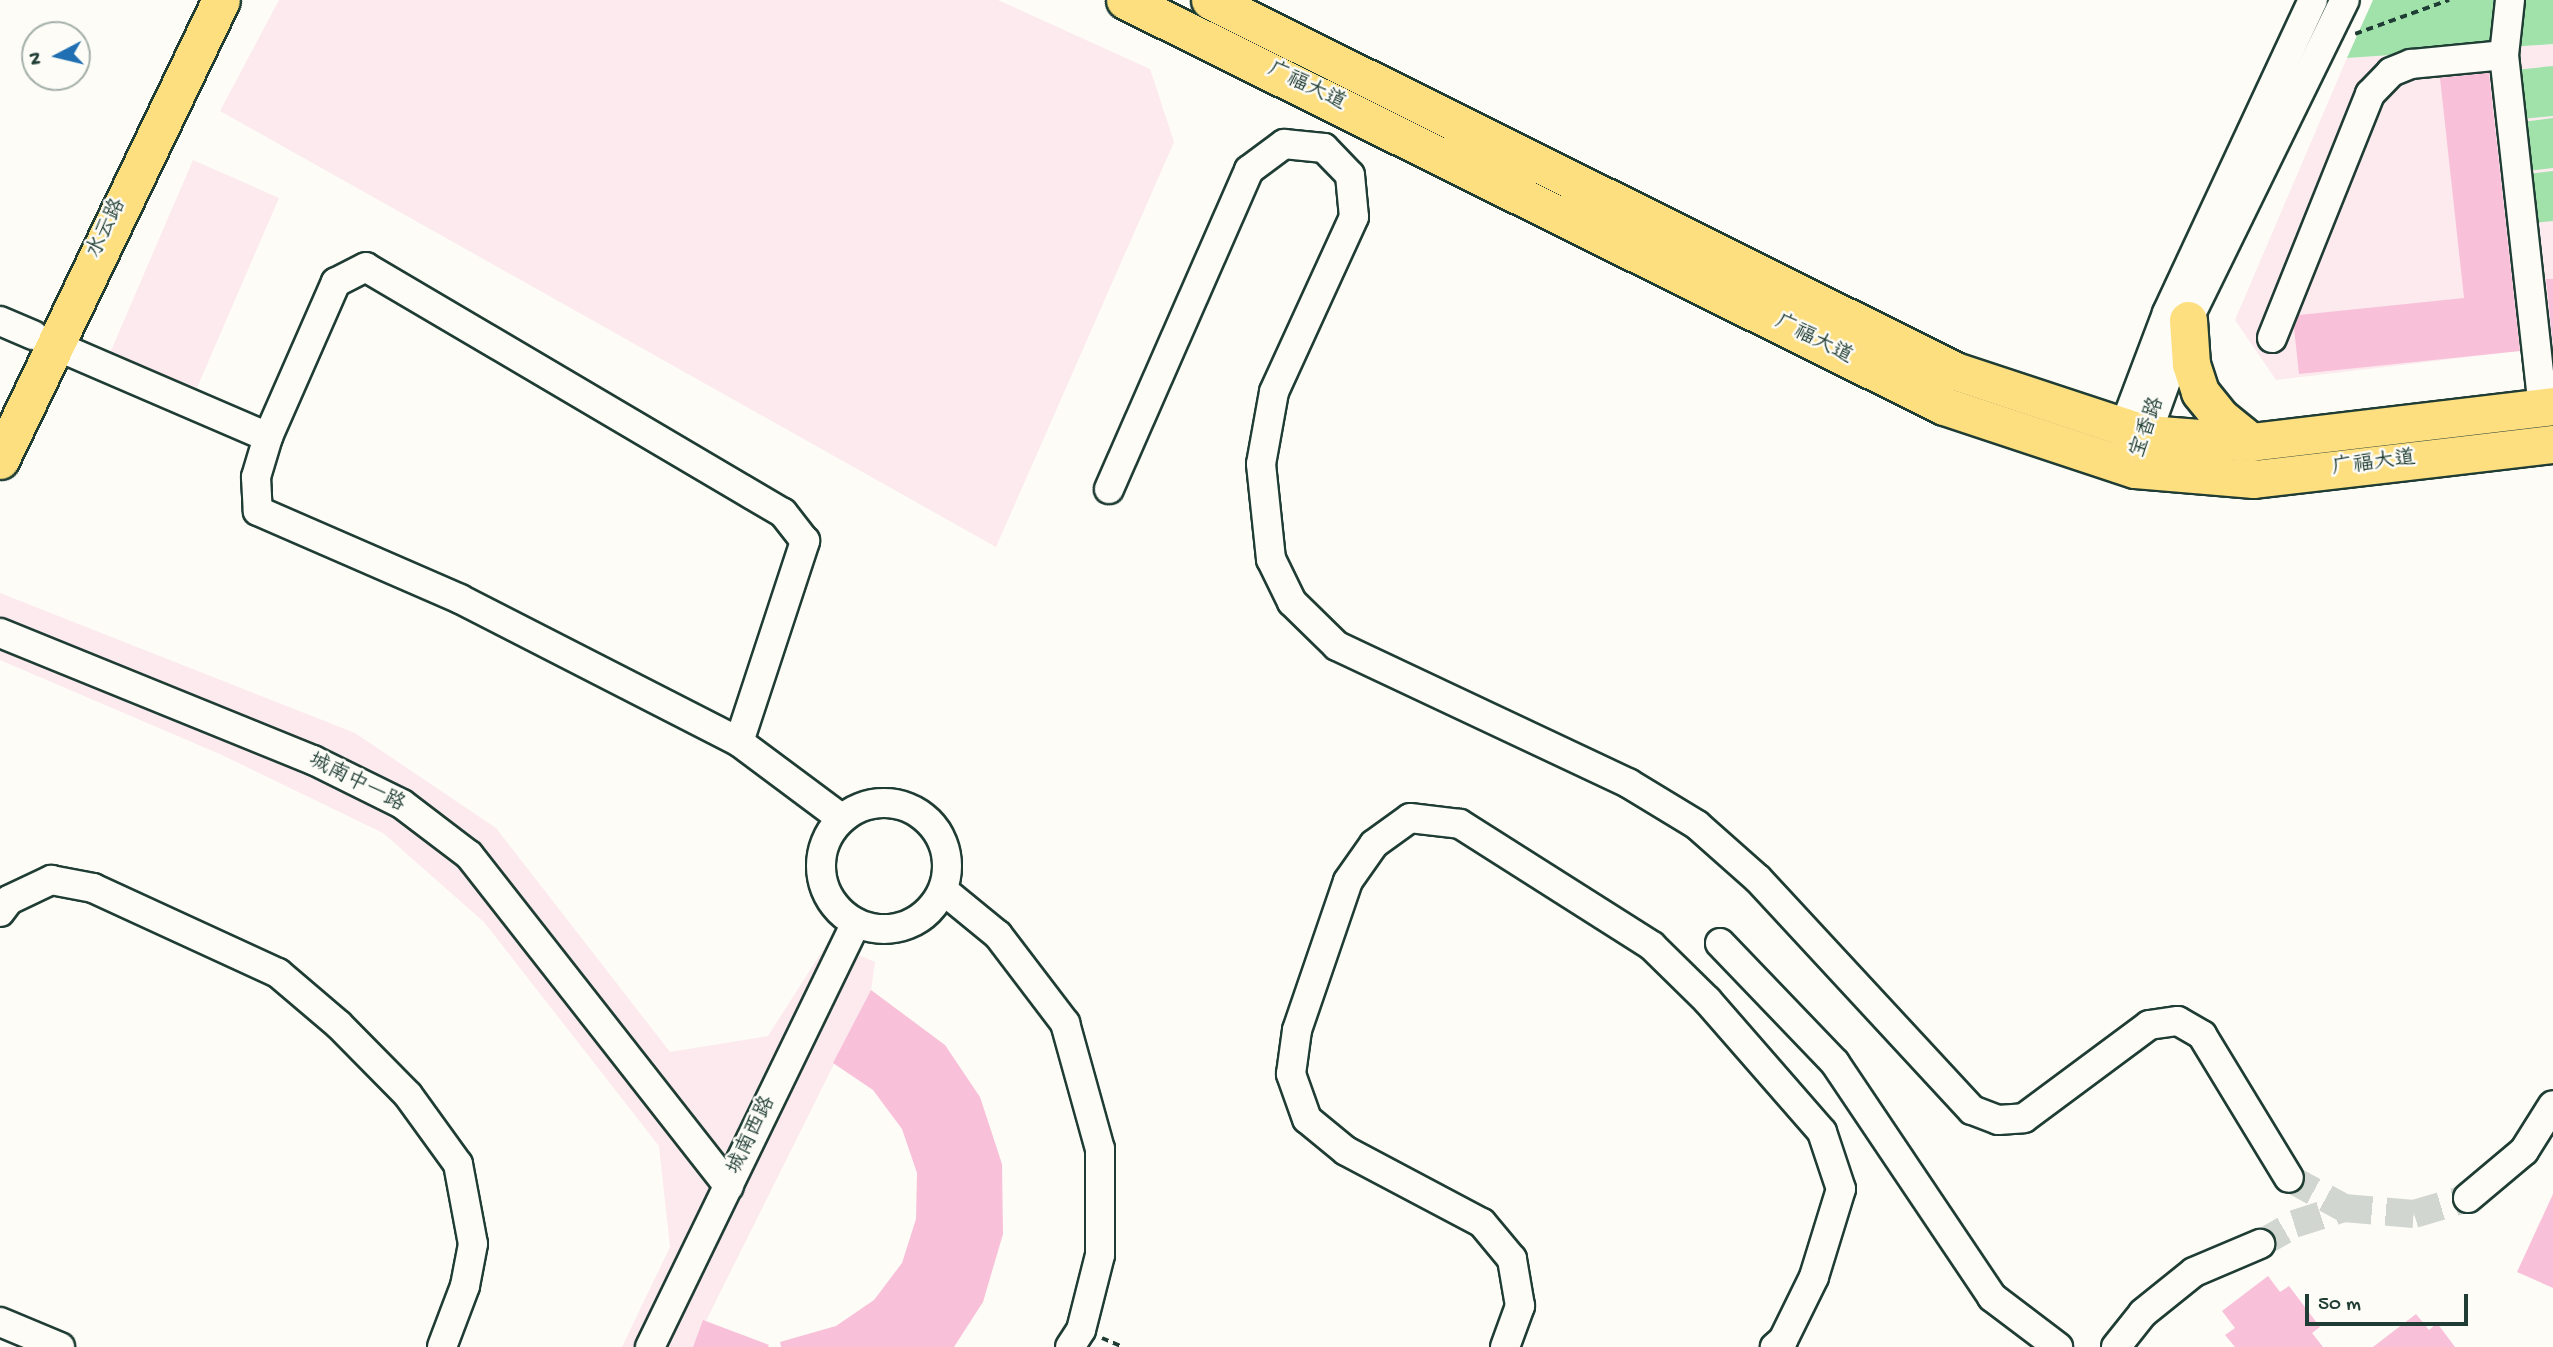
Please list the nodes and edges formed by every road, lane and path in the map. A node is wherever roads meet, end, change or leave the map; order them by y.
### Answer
1 (194, 0) edge
2 (221, 0) edge
3 (1125, 0) edge
4 (1210, 0) edge
5 (2313, 0) edge
6 (2449, 0) edge
7 (2510, 0) edge
8 (2342, 5) edge
9 (1247, 8) edge
10 (2350, 37) dead end
11 (1235, 52) junction
12 (2505, 52) junction
13 (2188, 320) junction
14 (29, 334) edge
15 (2272, 338) dead end
16 (0, 404) edge
17 (2548, 407) edge
18 (2136, 430) junction
19 (268, 437) junction
20 (2251, 442) junction
21 (2553, 444) edge
22 (0, 460) edge
23 (2135, 469) junction
24 (1109, 489) dead end
25 (0, 633) edge
26 (740, 743) junction
27 (841, 818) junction
28 (943, 890) junction
29 (0, 912) edge
30 (855, 923) junction
31 (1720, 943) dead end
32 (2553, 1105) edge
33 (2289, 1178) tunnel mouth
34 (729, 1186) junction
35 (2468, 1198) tunnel mouth
36 (2260, 1244) tunnel mouth
37 (0, 1322) edge
38 (60, 1347) edge
39 (442, 1347) edge
40 (650, 1347) edge
41 (1070, 1347) edge
42 (1505, 1347) edge
43 (1775, 1347) edge
44 (2058, 1347) edge
45 (2116, 1347) edge

1 - 14 main road, 水云路
2 - 14 main road, 水云路
3 - 11 main road, 广福大道
4 - 9 main road, 广福大道
5 - 18 street, 宝香路
6 - 10 path
7 - 12 street
8 - 13 street, 宝香路
9 - 11 street
9 - 18 main road, 广福大道
11 - 23 main road, 广福大道
12 - 15 street
12 - 17 street
13 - 18 street, 宝香路
13 - 20 main road
14 - 16 main road, 水云路
14 - 19 street
14 - 22 main road, 水云路
17 - 20 main road, 广福大道
18 - 20 main road, 广福大道
18 - 23 street, 宝香路
19 - 26 street
19 - 26 street
21 - 23 main road, 广福大道
24 - 33 street
25 - 34 street, 城南中一路
26 - 27 street
27 - 28 street
27 - 30 street
28 - 30 street
28 - 41 street
29 - 39 street
30 - 34 street, 城南西路
31 - 44 street
32 - 35 street
34 - 40 street, 城南西路
36 - 45 street
37 - 38 street
42 - 43 street

